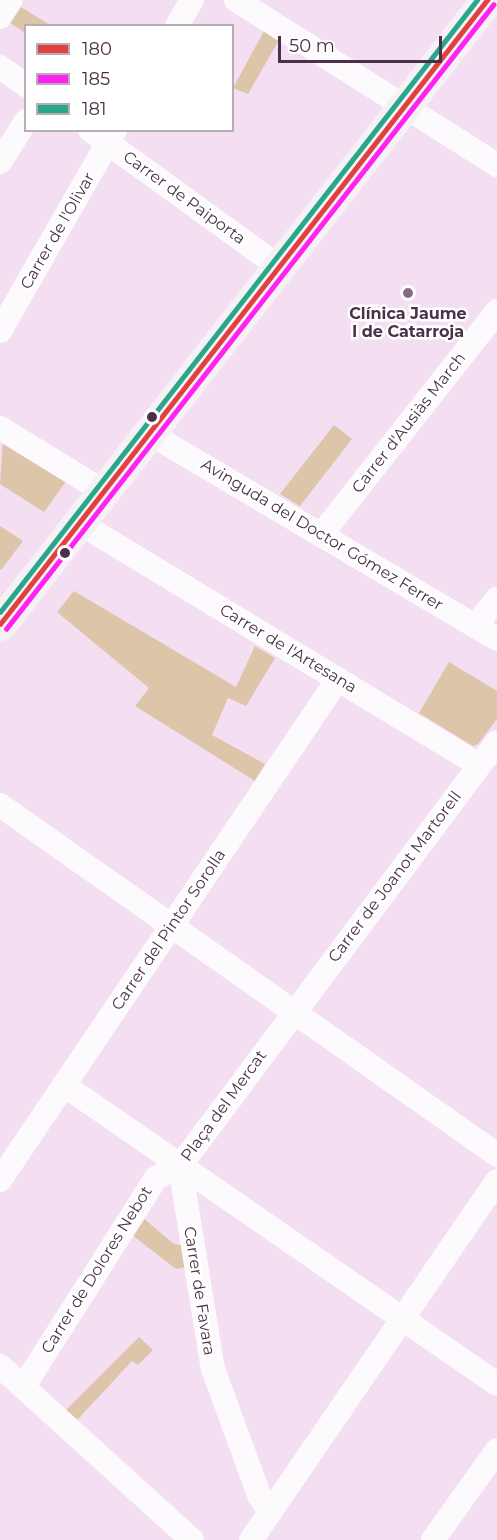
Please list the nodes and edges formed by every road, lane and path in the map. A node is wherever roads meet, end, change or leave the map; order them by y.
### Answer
1 (11, 0) edge
2 (192, 0) edge
3 (236, 0) edge
4 (488, 0) edge
5 (0, 17) edge
6 (178, 24) edge
7 (0, 67) edge
8 (24, 84) edge
9 (404, 106) junction
10 (24, 124) edge
11 (105, 135) edge
12 (0, 162) edge
13 (497, 165) edge
14 (278, 266) junction
15 (497, 311) edge
16 (0, 331) edge
17 (0, 428) edge
18 (147, 432) junction
19 (101, 490) junction
20 (96, 533) dead end
21 (321, 535) junction
22 (497, 598) edge
23 (0, 624) edge
24 (475, 626) junction
25 (497, 639) edge
26 (338, 679) junction
27 (497, 742) edge
28 (479, 765) junction
29 (0, 805) edge
30 (172, 925) junction
31 (293, 1012) junction
32 (64, 1085) junction
33 (497, 1155) edge
34 (180, 1166) junction
35 (0, 1180) edge
36 (497, 1181) edge
37 (403, 1319) junction
38 (0, 1366) edge
39 (497, 1384) edge
40 (24, 1386) junction
41 (497, 1450) edge
42 (270, 1512) junction
43 (259, 1538) edge
44 (192, 1540) edge
45 (433, 1540) edge

1 - 5 street
2 - 6 street
3 - 9 street
4 - 9 street
7 - 8 street
9 - 13 street
9 - 14 street
10 - 12 street
11 - 14 street, Carrer de Paiporta
11 - 16 street, Carrer de l'Olivar
14 - 18 street
15 - 21 street, Carrer d'Ausiàs March
17 - 19 street
18 - 19 street
18 - 21 street, Avinguda del Doctor Gómez Ferrer
19 - 23 street
20 - 26 street, Carrer de l'Artesana
21 - 24 street, Avinguda del Doctor Gómez Ferrer
22 - 24 street
24 - 25 street, Avinguda del Doctor Gómez Ferrer
26 - 28 street, Carrer de l'Artesana
26 - 30 street, Carrer del Pintor Sorolla
27 - 28 street, Carrer de Joanot Martorell
28 - 31 street, Carrer de Joanot Martorell
29 - 30 street
30 - 31 street
30 - 32 street, Carrer del Pintor Sorolla
31 - 33 street
31 - 34 street, Plaça del Mercat
32 - 34 street
32 - 35 street, Carrer del Pintor Sorolla
34 - 37 street, Plaça del Mercat
34 - 40 street, Carrer de Dolores Nebot
34 - 42 street, Carrer de Favara
36 - 37 street
37 - 39 street, Plaça del Mercat
37 - 42 street
38 - 40 street
40 - 44 street
41 - 45 street
42 - 43 street

